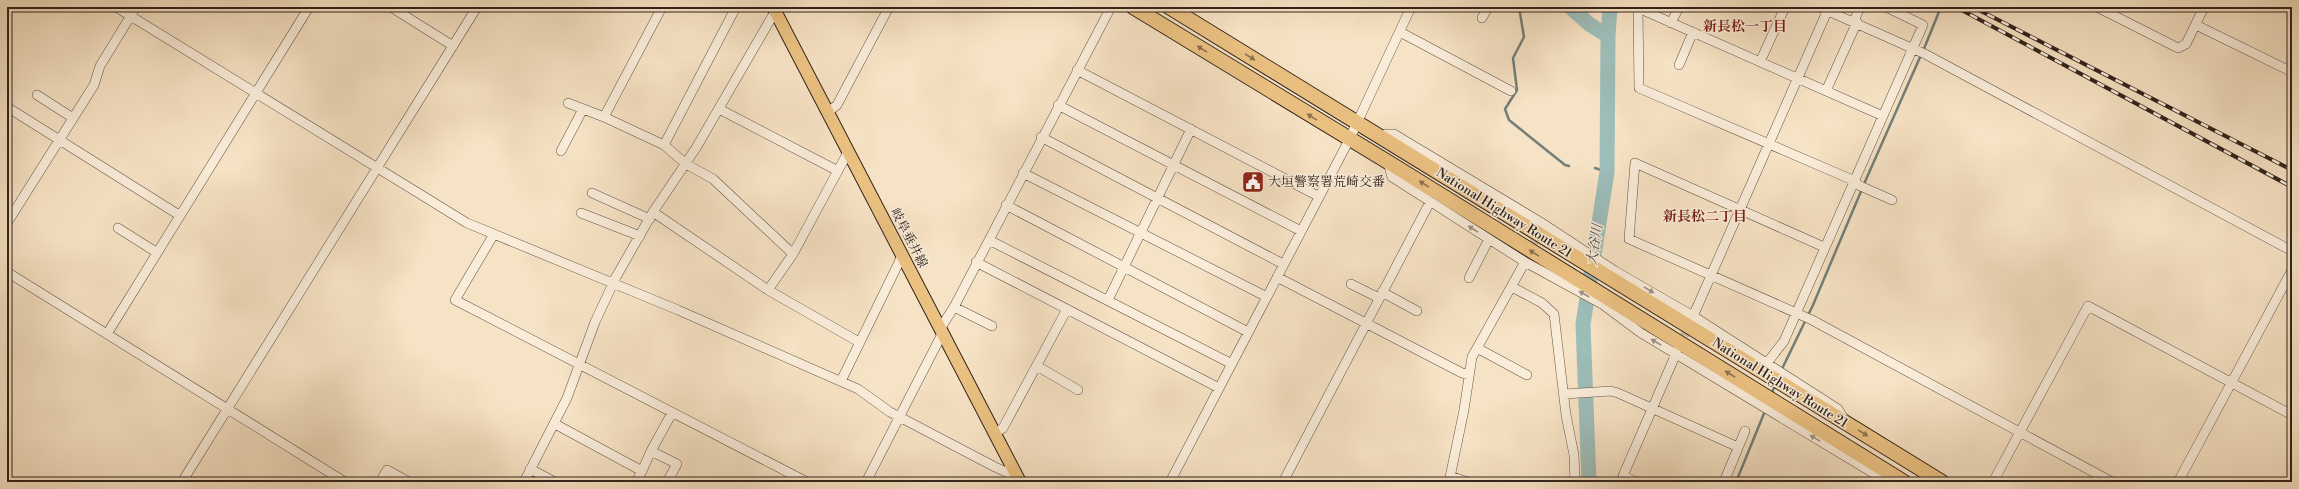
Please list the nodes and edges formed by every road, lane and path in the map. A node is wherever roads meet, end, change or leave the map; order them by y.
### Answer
1 (116, 7) edge
2 (136, 7) edge
3 (309, 7) edge
4 (391, 7) edge
5 (477, 7) edge
6 (662, 7) edge
7 (736, 7) edge
8 (889, 7) edge
9 (1111, 7) edge
10 (1133, 7) edge
11 (1169, 7) edge
12 (1411, 7) edge
13 (1488, 7) edge
14 (1678, 7) edge
15 (1785, 7) edge
16 (1860, 7) edge
17 (1886, 7) edge
18 (2097, 7) edge
19 (2204, 7) edge
20 (775, 8) edge
21 (1825, 8) edge
22 (131, 16) junction
23 (1482, 18) dead end
24 (1856, 22) junction
25 (1671, 23) junction
26 (2196, 25) junction
27 (1400, 32) junction
28 (1693, 32) junction
29 (453, 46) junction
30 (1914, 49) junction
31 (1760, 62) junction
32 (1679, 64) dead end
33 (1077, 70) junction
34 (2292, 72) edge
35 (1796, 78) junction
36 (1511, 90) dead end
37 (1826, 91) junction
38 (256, 93) junction
39 (37, 95) dead end
40 (568, 104) dead end
41 (1058, 105) junction
42 (7, 107) edge
43 (583, 109) junction
44 (719, 109) junction
45 (828, 112) junction
46 (1883, 116) junction
47 (604, 117) junction
48 (72, 118) junction
49 (1357, 124) junction
50 (1190, 129) junction
51 (1041, 137) junction
52 (59, 139) junction
53 (1349, 140) junction
54 (1769, 143) junction
55 (664, 145) junction
56 (561, 151) dead end
57 (848, 152) junction
58 (1388, 162) junction
59 (686, 164) junction
60 (1174, 164) junction
61 (376, 168) junction
62 (838, 171) junction
63 (1023, 173) junction
64 (1860, 185) junction
65 (592, 193) dead end
66 (1318, 196) junction
67 (1157, 200) junction
68 (1892, 200) dead end
69 (1430, 202) junction
70 (1006, 205) junction
71 (1738, 208) junction
72 (581, 213) dead end
73 (179, 215) junction
74 (652, 215) junction
75 (7, 222) edge
76 (118, 228) dead end
77 (1301, 231) junction
78 (1141, 232) junction
79 (494, 234) junction
80 (640, 236) junction
81 (1489, 239) junction
82 (989, 240) junction
83 (1824, 247) junction
84 (2292, 251) edge
85 (156, 252) junction
86 (793, 254) junction
87 (902, 256) junction
88 (976, 262) junction
89 (1525, 262) junction
90 (1283, 264) junction
91 (1124, 267) junction
92 (2292, 270) edge
93 (7, 272) edge
94 (1611, 273) junction
95 (1710, 275) junction
96 (1277, 277) junction
97 (1469, 278) dead end
98 (1567, 278) junction
99 (614, 284) junction
100 (1351, 284) dead end
101 (1512, 287) junction
102 (768, 290) junction
103 (1381, 295) junction
104 (1267, 297) junction
105 (1602, 299) junction
106 (1108, 300) junction
107 (954, 307) junction
108 (1067, 309) junction
109 (1417, 311) dead end
110 (1800, 315) junction
111 (1692, 318) junction
112 (1366, 323) junction
113 (992, 326) dead end
114 (941, 332) junction
115 (1248, 332) junction
116 (107, 334) junction
117 (859, 342) junction
118 (1477, 348) junction
119 (1677, 351) junction
120 (580, 364) junction
121 (1232, 364) junction
122 (1037, 366) junction
123 (1769, 370) junction
124 (1468, 374) junction
125 (1527, 375) dead end
126 (841, 381) junction
127 (2231, 382) junction
128 (1219, 388) junction
129 (1078, 390) dead end
130 (1568, 394) junction
131 (1762, 400) junction
132 (227, 408) junction
133 (1653, 410) junction
134 (672, 412) junction
135 (2292, 415) edge
136 (900, 417) junction
137 (1846, 423) junction
138 (555, 424) junction
139 (1745, 431) dead end
140 (2019, 432) junction
141 (994, 434) junction
142 (1738, 447) junction
143 (651, 451) junction
144 (1574, 463) junction
145 (530, 469) junction
146 (642, 471) junction
147 (1018, 479) edge
148 (1449, 479) edge
149 (1901, 480) edge
150 (182, 482) edge
151 (345, 482) edge
152 (380, 482) edge
153 (409, 482) edge
154 (524, 482) edge
155 (555, 482) edge
156 (636, 482) edge
157 (667, 482) edge
158 (807, 482) edge
159 (866, 482) edge
160 (1170, 482) edge
161 (1283, 482) edge
162 (1468, 482) edge
163 (1570, 482) edge
164 (1575, 482) edge
165 (1637, 482) edge
166 (1724, 482) edge
167 (1942, 482) edge
168 (1993, 482) edge
169 (2112, 482) edge
170 (2178, 482) edge

1 - 22 street
2 - 22 street
3 - 38 street
4 - 29 street
5 - 29 street
6 - 47 street
7 - 55 street
8 - 45 street
9 - 33 street
53 -> 10 highway, National Highway Route 21
11 -> 49 highway, National Highway Route 21
12 - 27 street
13 - 23 street
14 - 25 street
15 - 31 street
16 - 24 street
17 - 30 street
18 - 26 street
19 - 26 street
20 - 44 street
20 - 45 main road, 岐阜垂井線
21 - 24 street
21 - 35 street
22 - 38 street
22 - 48 street
24 - 30 street
24 - 37 street
25 - 28 street
25 - 54 street
26 - 34 street
27 - 36 street
27 - 49 street
28 - 31 street
28 - 32 street
29 - 61 street
30 - 46 street
30 - 84 street
31 - 35 street
33 - 41 street
33 - 50 street
35 - 37 street
35 - 54 street
37 - 46 street
38 - 61 street
38 - 73 street
39 - 48 street
40 - 43 street
41 - 51 street
41 - 60 street
42 - 52 street
43 - 47 street
43 - 56 street
44 - 59 street
44 - 62 street
45 - 57 main road, 岐阜垂井線
46 - 64 street
47 - 55 street
48 - 52 street
49 - 53 street
49 - 94 highway, National Highway Route 21
50 - 60 street
50 - 66 street
51 - 63 street
51 - 67 street
52 - 73 street
52 - 75 street
53 - 58 highway, National Highway Route 21
53 - 66 street
54 - 64 street
54 - 71 street
55 - 59 street
57 - 62 street
57 - 87 main road, 岐阜垂井線
58 - 69 street
98 -> 58 highway, National Highway Route 21
59 - 74 street
59 - 86 street
60 - 67 street
60 - 77 street
61 - 79 street
61 - 132 street
62 - 86 street
63 - 70 street
63 - 78 street
64 - 68 street
64 - 83 street
65 - 74 street
66 - 77 street
67 - 78 street
67 - 90 street
81 -> 69 street
69 - 103 street
70 - 82 street
70 - 91 street
71 - 83 street
71 - 95 street
71 - 95 street
72 - 80 street
73 - 85 street
74 - 80 street
74 - 102 street
76 - 85 street
77 - 90 street
78 - 91 street
78 - 104 street
79 - 99 street
79 - 120 street
80 - 99 street
81 - 89 street
81 - 97 street
82 - 88 street
82 - 106 street
83 - 110 street
85 - 116 street
86 - 102 street
87 - 114 main road, 岐阜垂井線
87 - 117 street
88 - 107 street
88 - 108 street
89 - 98 street
89 - 101 street
90 - 96 street
91 - 106 street
91 - 115 street
92 - 127 street
93 - 116 street
94 -> 111 street
94 - 123 highway, National Highway Route 21
95 - 110 street
95 - 111 street
96 - 104 street
96 - 112 street
105 -> 98 highway, National Highway Route 21
99 - 120 street
99 - 126 street
100 - 103 street
101 - 118 street
101 - 130 street
102 - 117 street
103 - 109 street
103 - 112 street
104 - 115 street
119 -> 105 street
131 -> 105 highway, National Highway Route 21
106 - 121 street
107 - 113 street
107 - 114 street
108 - 122 street
108 - 128 street
110 - 123 street
110 - 140 street
111 - 123 street
112 - 124 street
112 - 161 street
114 - 136 street
114 - 141 main road, 岐阜垂井線
115 - 121 street
116 - 132 street
117 - 126 street
118 - 124 street
118 - 125 street
119 - 131 street
119 - 133 street
120 - 134 street
120 - 138 street
121 - 128 street
122 - 129 street
122 - 141 street
123 - 137 highway, National Highway Route 21
123 - 137 street
124 - 148 street
126 - 136 street
127 - 135 street
127 - 140 street
127 - 170 street
128 - 160 street
130 - 133 street
130 - 144 street
131 - 149 highway, National Highway Route 21
149 -> 131 street
132 - 150 street
132 - 151 street
133 - 142 street
133 - 165 street
134 - 143 street
134 - 158 street
136 - 147 street
136 - 159 street
137 -> 167 highway, National Highway Route 21
138 - 145 street
138 - 146 street
139 - 142 street
140 - 168 street
140 - 169 street
141 - 147 main road, 岐阜垂井線
142 - 166 street
143 - 146 street
143 - 157 street
144 - 163 street
144 - 164 street
145 - 154 street
145 - 155 street
146 - 156 street
148 - 162 street
152 - 153 street

